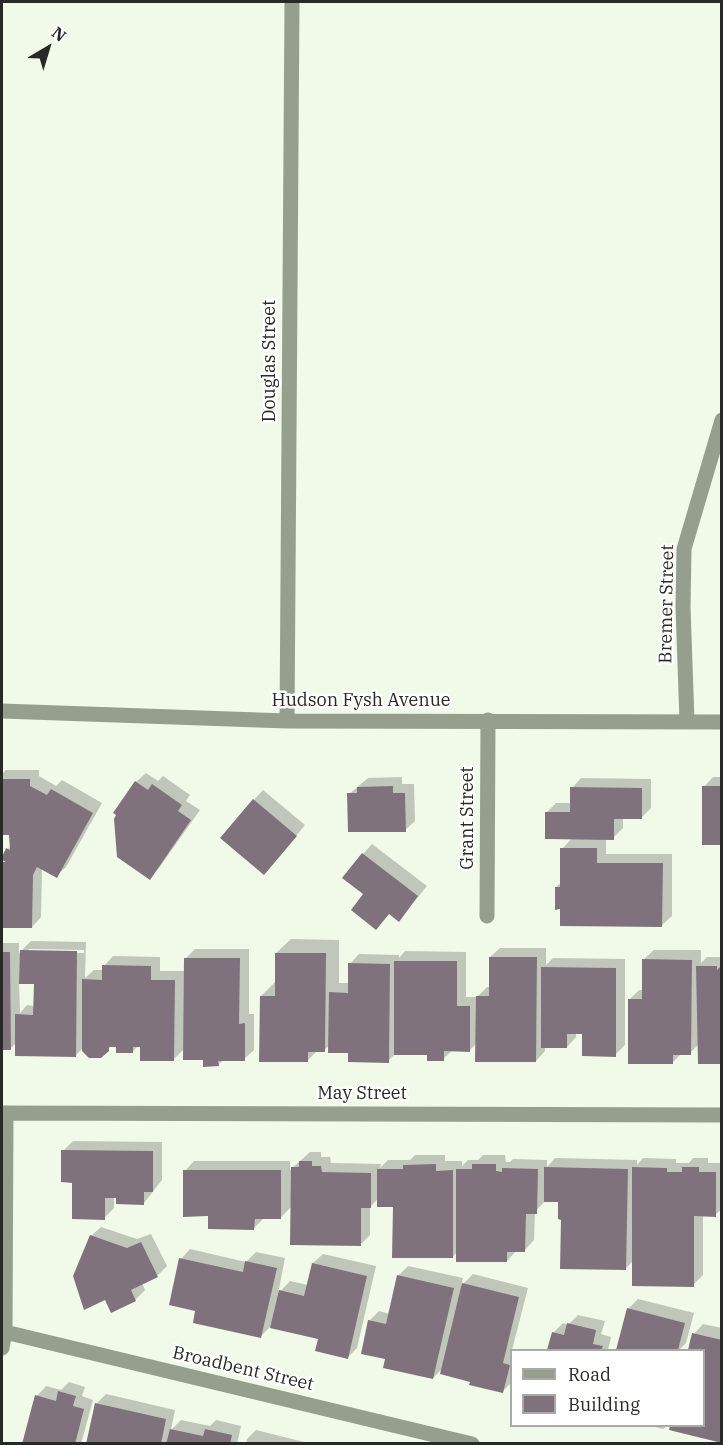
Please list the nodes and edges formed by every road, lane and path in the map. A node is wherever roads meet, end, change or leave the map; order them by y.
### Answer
1 (292, 2) edge
2 (722, 420) edge
3 (2, 711) edge
4 (488, 720) junction
5 (287, 721) junction
6 (687, 721) junction
7 (722, 722) edge
8 (487, 916) dead end
9 (4, 1113) edge
10 (722, 1115) edge
11 (5, 1332) junction
12 (2, 1348) edge
13 (472, 1443) edge

1 - 5 street, Douglas Street
2 - 6 street, Bremer Street
3 - 5 street, Hudson Fysh Avenue
4 - 5 street, Hudson Fysh Avenue
4 - 6 street, Hudson Fysh Avenue
4 - 8 street, Grant Street
6 - 7 street, Hudson Fysh Avenue
9 - 10 street, May Street
9 - 11 street
11 - 12 street
11 - 13 street, Broadbent Street

